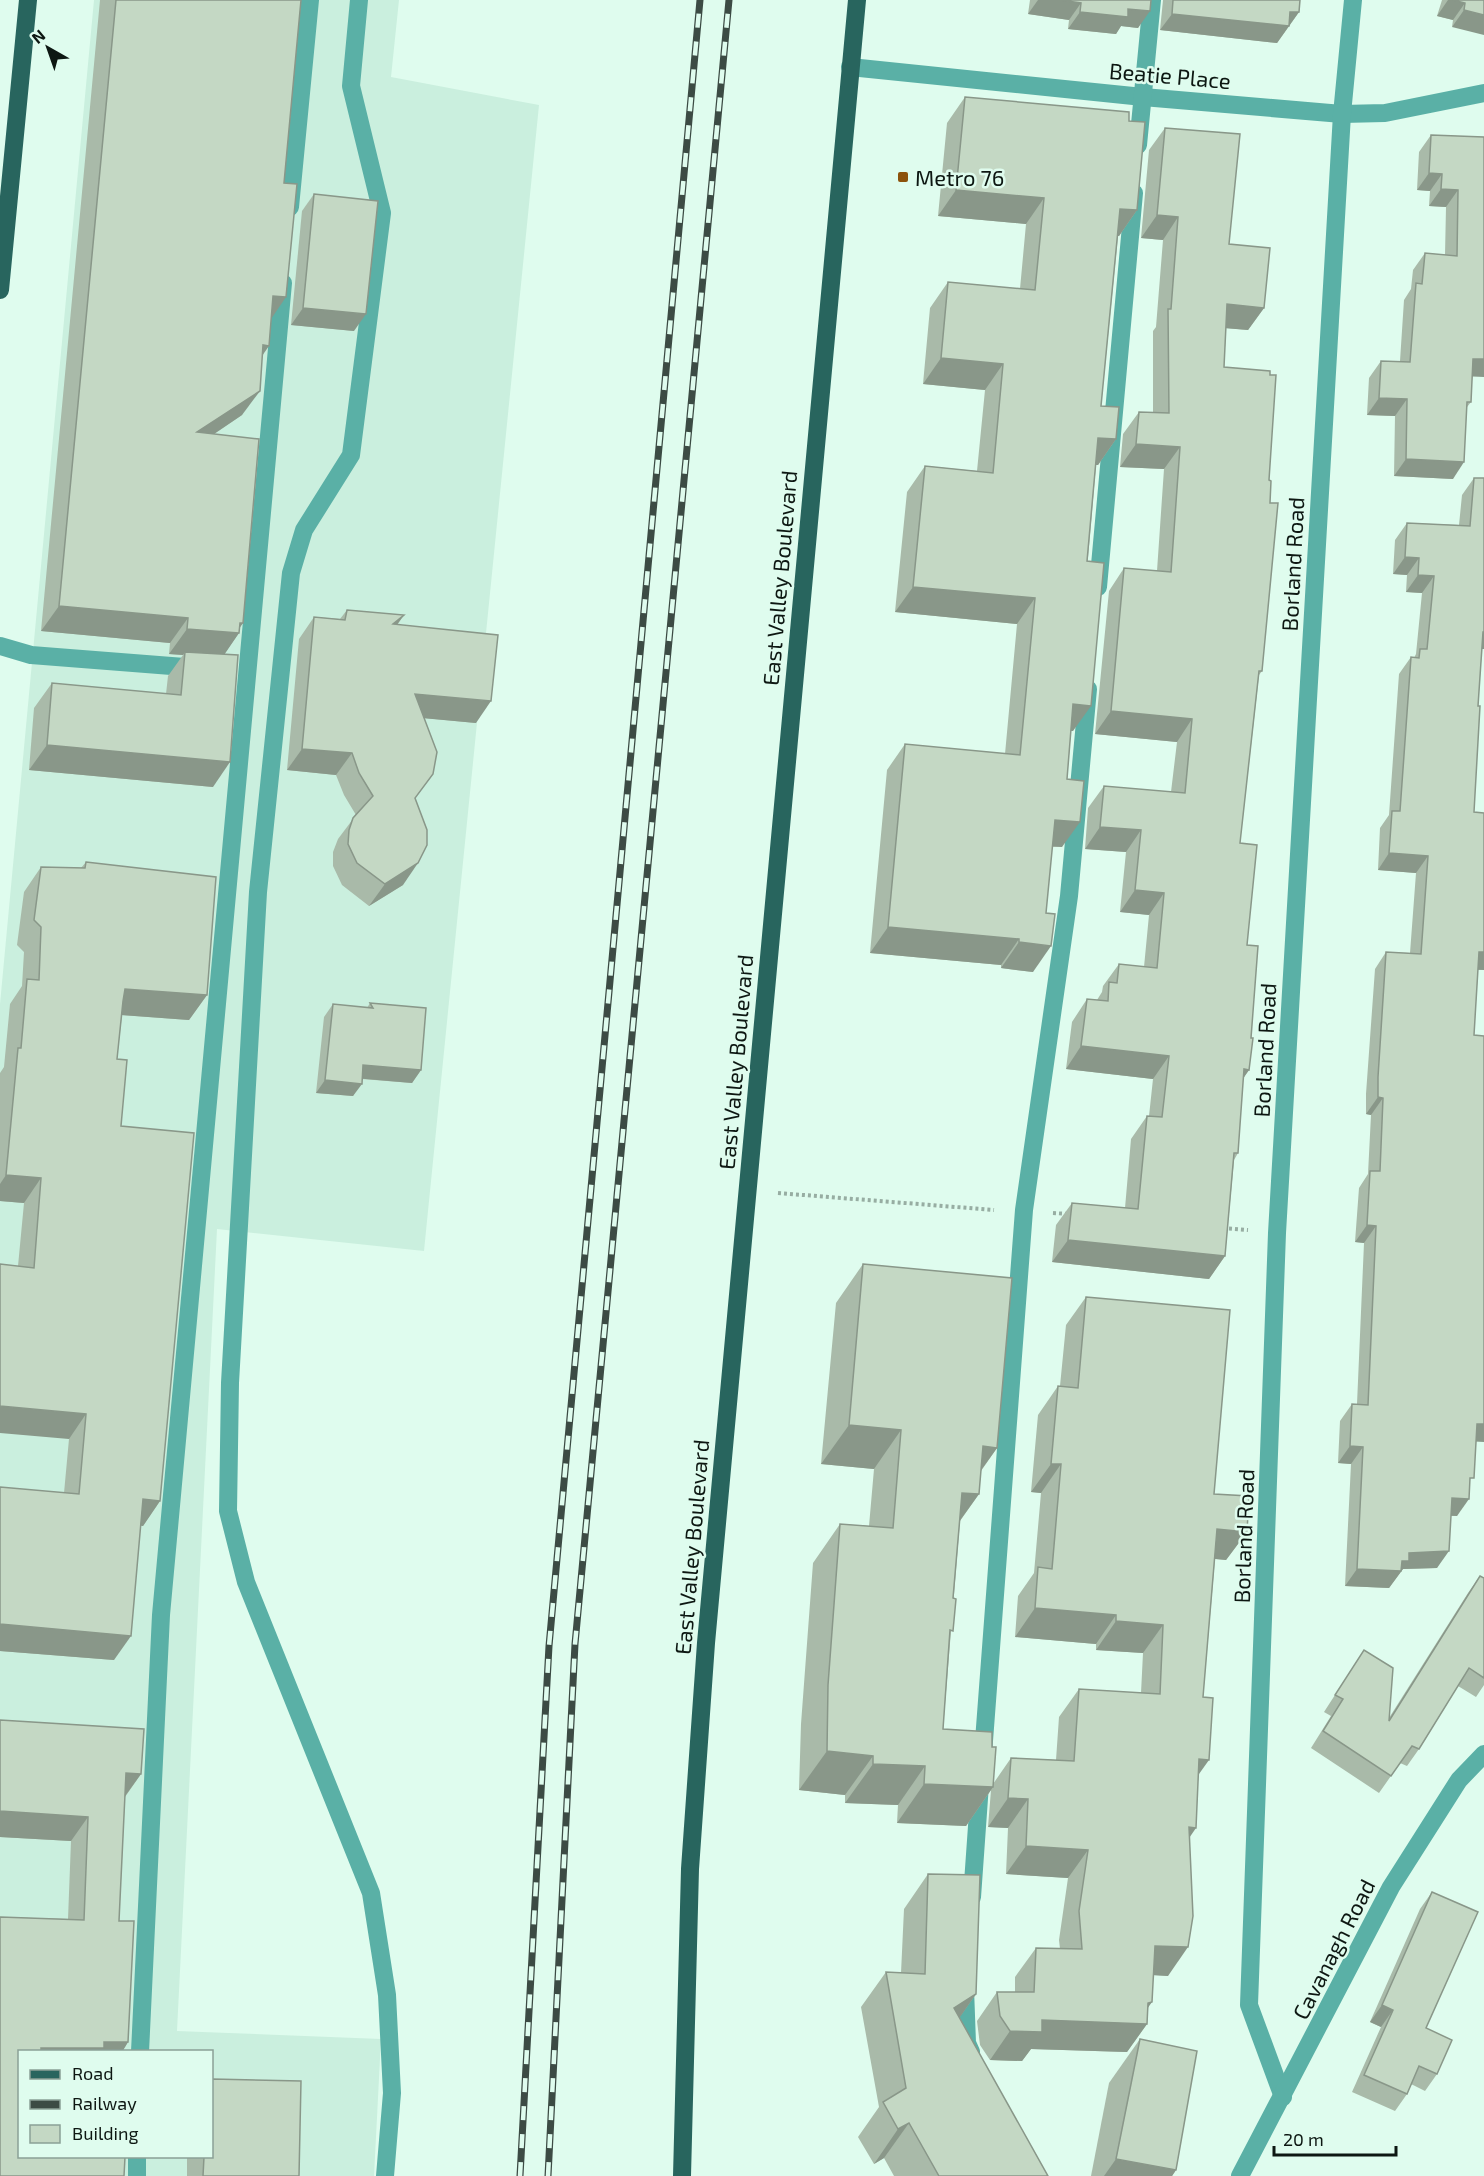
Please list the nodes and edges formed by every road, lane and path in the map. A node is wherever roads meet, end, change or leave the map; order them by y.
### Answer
1 (28, 0) edge
2 (310, 0) edge
3 (359, 0) edge
4 (857, 0) edge
5 (1152, 0) edge
6 (1353, 0) edge
7 (850, 67) junction
8 (1484, 93) edge
9 (1143, 97) junction
10 (1342, 114) junction
11 (1137, 157) edge
12 (1135, 181) edge
13 (289, 223) edge
14 (284, 270) edge
15 (0, 290) edge
16 (1096, 610) edge
17 (0, 646) edge
18 (1090, 670) edge
19 (247, 672) junction
20 (747, 1191) junction
21 (971, 1209) dead end
22 (1024, 1210) junction
23 (1070, 1214) edge
24 (1220, 1228) edge
25 (1277, 1233) junction
26 (1484, 1754) edge
27 (970, 1912) edge
28 (966, 1971) edge
29 (140, 2050) edge
30 (979, 2072) edge
31 (1283, 2097) junction
32 (137, 2158) edge
33 (137, 2176) edge
34 (385, 2176) edge
35 (682, 2176) edge
36 (1240, 2176) edge

1 - 15 main road
2 - 13 street
3 - 34 street
4 - 7 main road, East Valley Boulevard
5 - 9 street
6 - 10 street, Borland Road
7 - 9 street, Beatie Place
7 - 20 main road, East Valley Boulevard
8 - 10 street, Beatie Place
9 - 10 street, Beatie Place
9 - 11 street
10 - 25 street, Borland Road
12 - 16 street
14 - 19 street
17 - 19 street
18 - 22 street
19 - 29 street
20 - 21 path
20 - 35 main road, East Valley Boulevard
22 - 23 path
22 - 27 street
24 - 25 path
25 - 31 street, Borland Road
26 - 31 street, Cavanagh Road
28 - 30 street
31 - 36 street, Cavanagh Road
32 - 33 street

